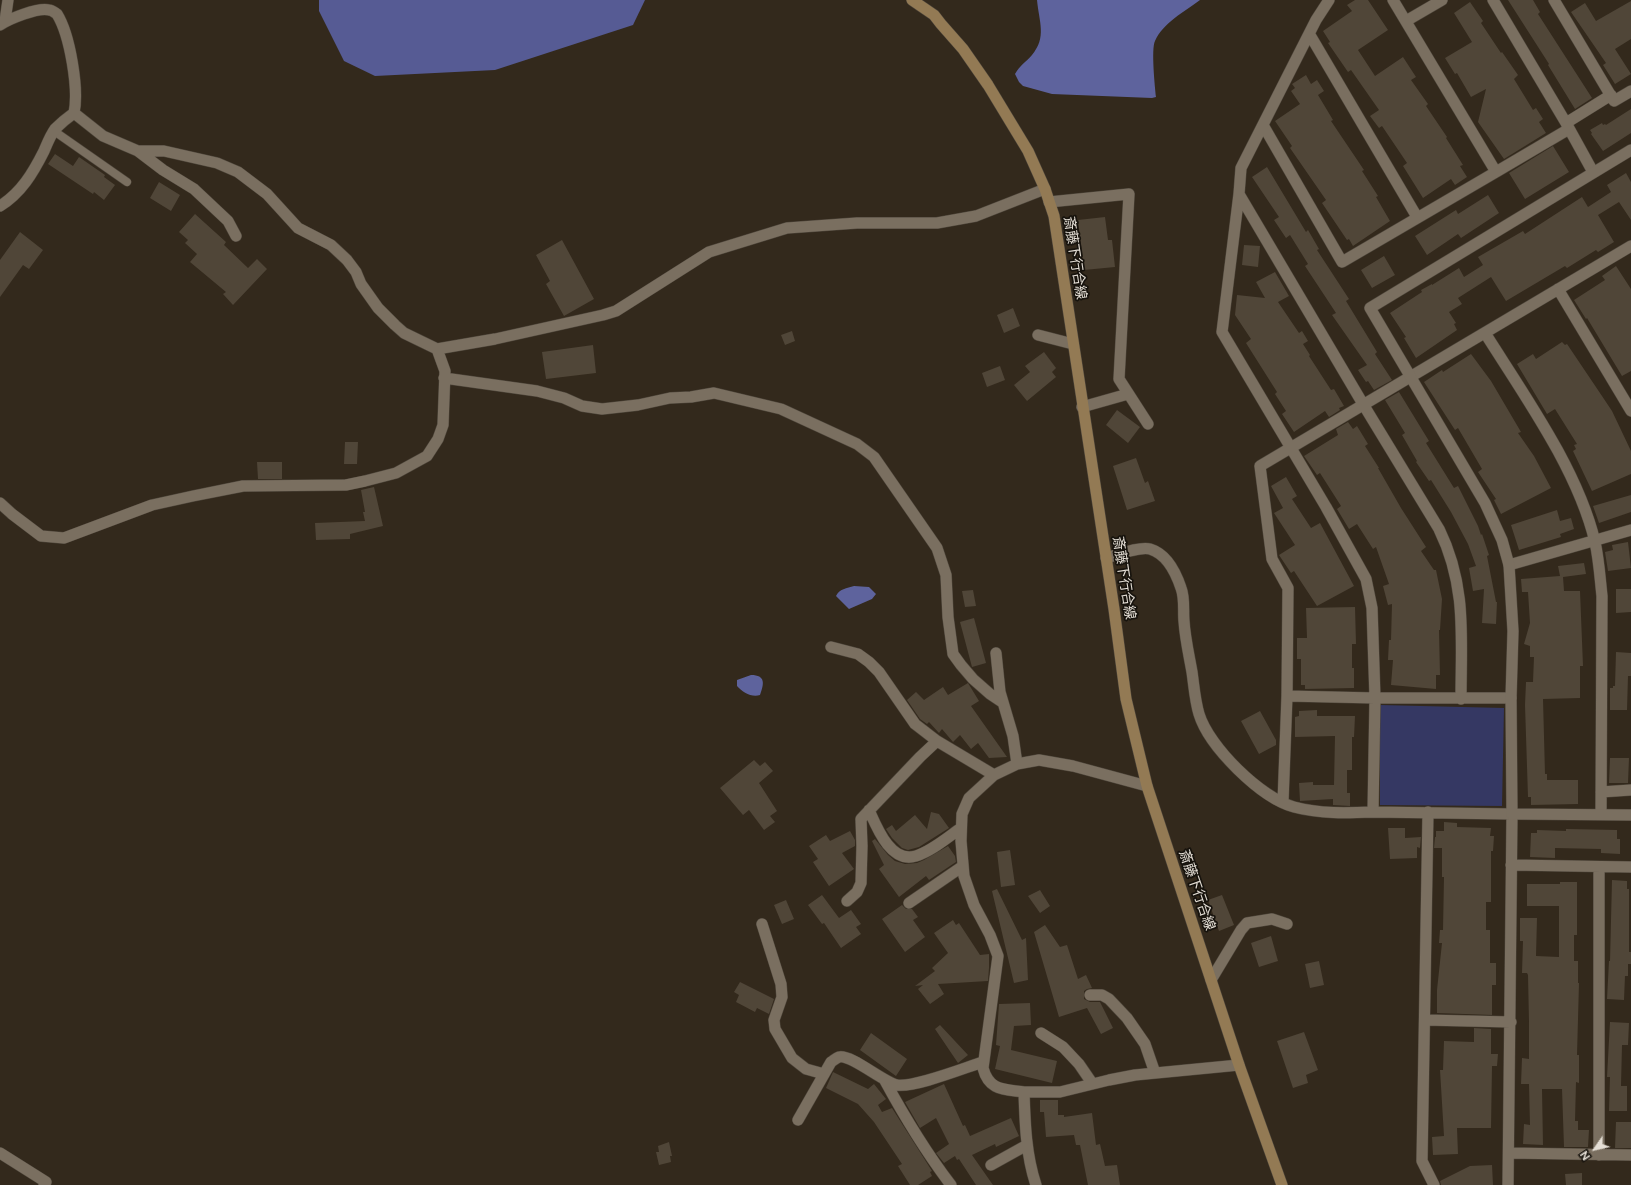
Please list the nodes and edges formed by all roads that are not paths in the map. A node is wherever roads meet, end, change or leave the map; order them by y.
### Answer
1 (8, 0) edge
2 (912, 0) edge
3 (1329, 0) edge
4 (1393, 0) edge
5 (1442, 0) edge
6 (1493, 0) edge
7 (1554, 0) edge
8 (1406, 21) junction
9 (3, 23) edge
10 (1310, 35) junction
11 (1631, 91) edge
12 (1611, 95) junction
13 (74, 113) junction
14 (1263, 125) junction
15 (1568, 126) junction
16 (54, 131) junction
17 (1631, 150) edge
18 (138, 151) junction
19 (1496, 172) junction
20 (1593, 172) junction
21 (127, 182) dead end
22 (1045, 189) junction
23 (1240, 194) junction
24 (1049, 202) junction
25 (0, 206) edge
26 (1417, 217) junction
27 (236, 236) dead end
28 (1631, 246) edge
29 (1558, 288) junction
30 (1485, 333) junction
31 (1038, 335) dead end
32 (1072, 344) junction
33 (437, 349) junction
34 (1412, 377) junction
35 (444, 378) junction
36 (1128, 394) junction
37 (1363, 404) junction
38 (1082, 407) junction
39 (1631, 411) edge
40 (1148, 424) dead end
41 (1291, 447) junction
42 (0, 503) edge
43 (1631, 530) edge
44 (1594, 541) junction
45 (1106, 558) junction
46 (1509, 564) junction
47 (831, 647) dead end
48 (996, 653) dead end
49 (1287, 696) junction
50 (1375, 698) junction
51 (1512, 698) junction
52 (1461, 699) junction
53 (1002, 702) junction
54 (937, 741) junction
55 (1017, 764) junction
56 (994, 775) junction
57 (1147, 786) junction
58 (1631, 790) edge
59 (1601, 792) junction
60 (1283, 802) junction
61 (869, 810) junction
62 (1373, 812) junction
63 (1428, 812) junction
64 (1512, 814) junction
65 (1601, 814) junction
66 (1631, 815) edge
67 (961, 828) junction
68 (1511, 865) junction
69 (963, 866) junction
70 (1631, 867) edge
71 (1599, 868) junction
72 (848, 901) dead end
73 (909, 903) dead end
74 (762, 924) dead end
75 (1287, 924) dead end
76 (1211, 980) junction
77 (1090, 995) dead end
78 (1425, 1020) junction
79 (1511, 1022) junction
80 (1041, 1032) dead end
81 (983, 1062) junction
82 (1239, 1065) junction
83 (1155, 1073) junction
84 (824, 1074) junction
85 (884, 1079) junction
86 (1092, 1084) junction
87 (1024, 1092) junction
88 (798, 1120) dead end
89 (1027, 1145) junction
90 (0, 1153) edge
91 (1509, 1153) junction
92 (1599, 1155) junction
93 (1631, 1156) edge
94 (992, 1165) dead end
95 (48, 1184) edge
96 (951, 1185) edge
97 (1036, 1185) edge
98 (1282, 1185) edge
99 (1434, 1185) edge
100 (1508, 1185) edge

1 - 9 street
2 - 22 main road, 斎藤下行合線
3 - 10 street
4 - 8 street
5 - 8 street
6 - 15 street
7 - 12 street
8 - 19 street
9 - 13 street
10 - 14 street
10 - 26 street
11 - 12 street
12 - 15 street
13 - 16 street
13 - 18 street
14 - 23 street
14 - 26 street
15 - 19 street
15 - 20 street
16 - 21 lane
16 - 25 street
17 - 20 street
18 - 27 street
18 - 33 street
19 - 26 street
20 - 34 street
22 - 24 main road, 斎藤下行合線
22 - 33 street
23 - 37 street
23 - 41 street
24 - 32 main road, 斎藤下行合線
24 - 36 street
28 - 29 street
29 - 30 street
29 - 39 street
30 - 34 street
30 - 44 street
31 - 32 street
32 - 38 main road, 斎藤下行合線
33 - 35 street
34 - 37 street
34 - 46 street
35 - 42 street
35 - 53 street
36 - 38 street
36 - 40 street
37 - 41 street
37 - 52 street
38 - 45 main road, 斎藤下行合線
41 - 49 street
41 - 50 street
43 - 44 street
44 - 46 street
44 - 59 street
45 - 57 main road, 斎藤下行合線
45 - 60 street
46 - 51 street
47 - 54 street
48 - 53 street
49 - 50 street
49 - 60 street
50 - 52 street
50 - 62 street
51 - 52 street
51 - 64 street
53 - 55 street
54 - 56 street
54 - 61 street
55 - 56 street
55 - 57 street
56 - 67 street
57 - 76 main road, 斎藤下行合線
58 - 59 street
59 - 65 street
60 - 62 street
61 - 67 street
61 - 72 street
62 - 63 street
63 - 64 street
63 - 78 street
64 - 65 street
64 - 68 street
65 - 66 street
67 - 69 street
68 - 71 street
68 - 79 street
69 - 73 street
69 - 81 street
70 - 71 street
71 - 92 street
74 - 84 street
75 - 76 street
76 - 82 main road, 斎藤下行合線
77 - 83 street
78 - 79 street
78 - 99 street
79 - 91 street
80 - 86 street
81 - 85 street
81 - 87 street
82 - 83 street
82 - 98 main road, 斎藤下行合線
83 - 86 street
84 - 85 street
84 - 88 street
85 - 96 street
86 - 87 street
87 - 89 street
89 - 94 street
89 - 97 street
90 - 95 street
91 - 92 street
91 - 100 street
92 - 93 street

